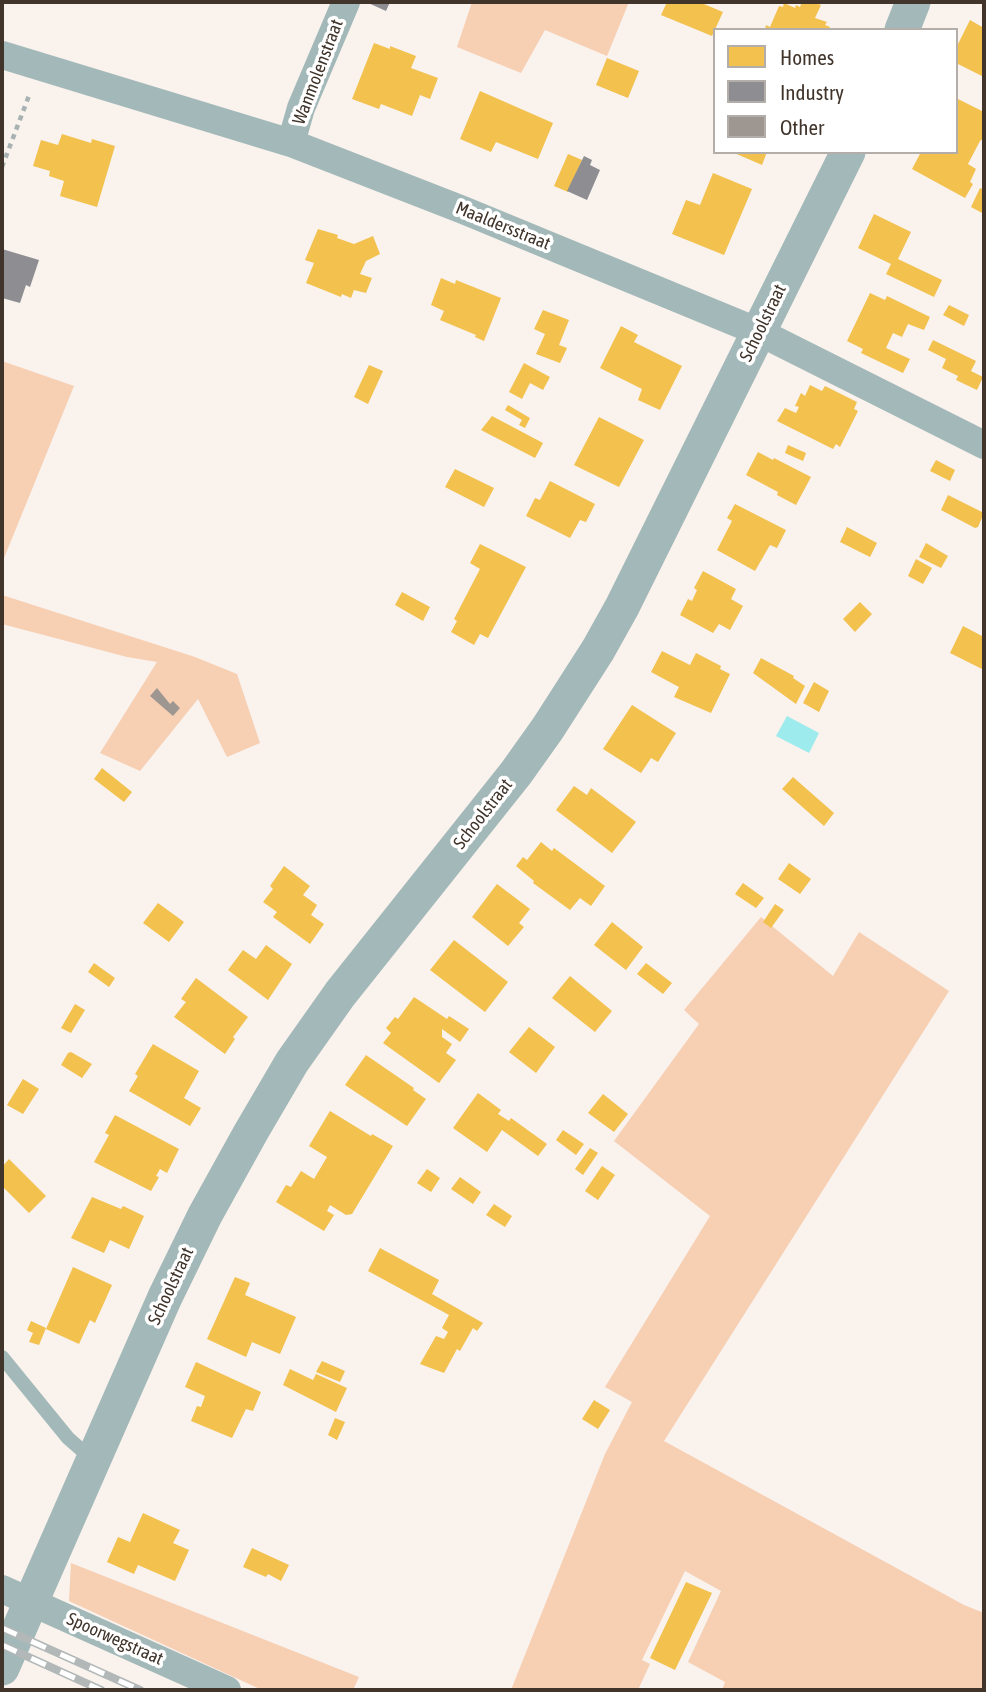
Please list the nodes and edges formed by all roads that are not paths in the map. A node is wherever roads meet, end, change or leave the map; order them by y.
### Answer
1 (345, 2) edge
2 (913, 2) edge
3 (903, 28) edge
4 (2, 55) edge
5 (291, 143) junction
6 (847, 154) edge
7 (759, 332) junction
8 (984, 445) edge
9 (2, 1357) edge
10 (93, 1460) junction
11 (16, 1595) edge
12 (2, 1668) edge
13 (227, 1690) edge

1 - 5 street, Wanmolenstraat
2 - 3 street
4 - 5 street, Maaldersstraat
5 - 7 street, Maaldersstraat
6 - 7 street, Schoolstraat
7 - 8 street, Maaldersstraat
7 - 10 street, Schoolstraat
9 - 10 lane
10 - 11 street, Schoolstraat
11 - 12 street, Schoolstraat
11 - 13 street, Spoorwegstraat

